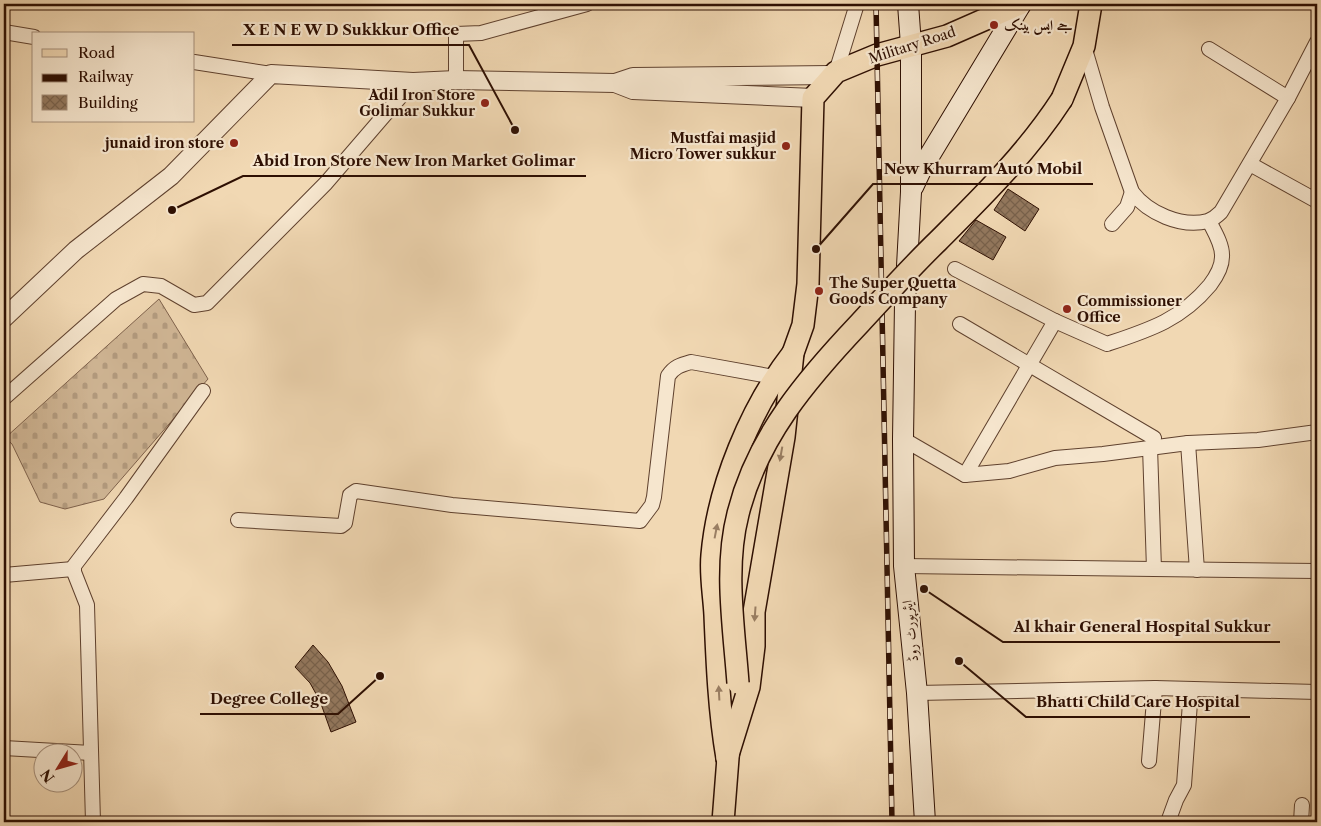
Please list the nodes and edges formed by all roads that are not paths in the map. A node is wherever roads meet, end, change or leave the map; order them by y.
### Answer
1 (587, 4) edge
2 (857, 4) edge
3 (908, 4) edge
4 (1020, 4) edge
5 (1091, 4) edge
6 (1000, 12) junction
7 (4, 32) edge
8 (32, 37) edge
9 (1317, 42) edge
10 (911, 45) junction
11 (1084, 46) junction
12 (1209, 49) dead end
13 (195, 62) edge
14 (271, 74) junction
15 (834, 74) junction
16 (456, 80) junction
17 (413, 82) junction
18 (615, 83) junction
19 (813, 98) junction
20 (1288, 98) junction
21 (1250, 164) junction
22 (910, 166) junction
23 (911, 192) junction
24 (1132, 192) junction
25 (1317, 201) edge
26 (1209, 220) junction
27 (1112, 224) dead end
28 (955, 269) dead end
29 (4, 318) edge
30 (1055, 321) junction
31 (960, 324) dead end
32 (793, 353) junction
33 (1029, 366) junction
34 (774, 377) junction
35 (203, 391) dead end
36 (4, 398) edge
37 (1317, 432) edge
38 (903, 439) junction
39 (1152, 443) junction
40 (1188, 443) junction
41 (965, 475) junction
42 (238, 520) dead end
43 (904, 566) junction
44 (73, 569) junction
45 (1154, 569) junction
46 (1197, 570) junction
47 (1317, 572) edge
48 (4, 575) edge
49 (1154, 688) junction
50 (1191, 689) junction
51 (1317, 692) edge
52 (917, 693) junction
53 (4, 748) edge
54 (91, 753) junction
55 (727, 758) junction
56 (1149, 761) dead end
57 (1302, 805) dead end
58 (93, 822) edge
59 (723, 822) edge
60 (925, 822) edge
61 (1168, 822) edge
62 (1301, 822) edge

1 - 16 street
2 - 15 street
3 - 10 main road, ایئرپورٹ روڈ
4 - 6 main road, Military Road
4 - 23 main road
5 - 11 main road
6 - 10 main road, Military Road
6 - 22 main road
7 - 8 street
9 - 20 street
10 - 15 main road, Military Road
10 - 22 main road, ایئرپورٹ روڈ
11 - 24 street
11 - 55 main road, bridge
12 - 20 street
13 - 14 street
14 - 17 street
14 - 29 street
15 - 18 street
15 - 19 main road
16 - 17 street
16 - 18 street
17 - 36 street
18 - 19 street
19 - 32 main road
20 - 21 street
21 - 25 street
21 - 26 street
22 - 23 main road, ایئرپورٹ روڈ
23 - 38 main road, ایئرپورٹ روڈ
24 - 26 street
24 - 27 street
26 - 30 street
28 - 30 street
30 - 33 street
31 - 33 street
32 - 34 main road
32 -> 55 main road
33 - 39 street
33 - 41 street
34 - 42 street
55 -> 34 main road
35 - 44 street
37 - 40 street
38 - 41 street
38 - 43 main road, ایئرپورٹ روڈ
39 - 40 street
39 - 41 street
39 - 45 street
40 - 46 street
43 - 45 street
43 - 52 main road, ایئرپورٹ روڈ
44 - 48 street
44 - 54 street
45 - 46 street
46 - 47 street
49 - 50 street
49 - 52 street
49 - 56 street
50 - 51 street
50 - 61 street
52 - 60 main road, ایئرپورٹ روڈ
53 - 54 street
54 - 58 street
55 - 59 main road
57 - 62 street

